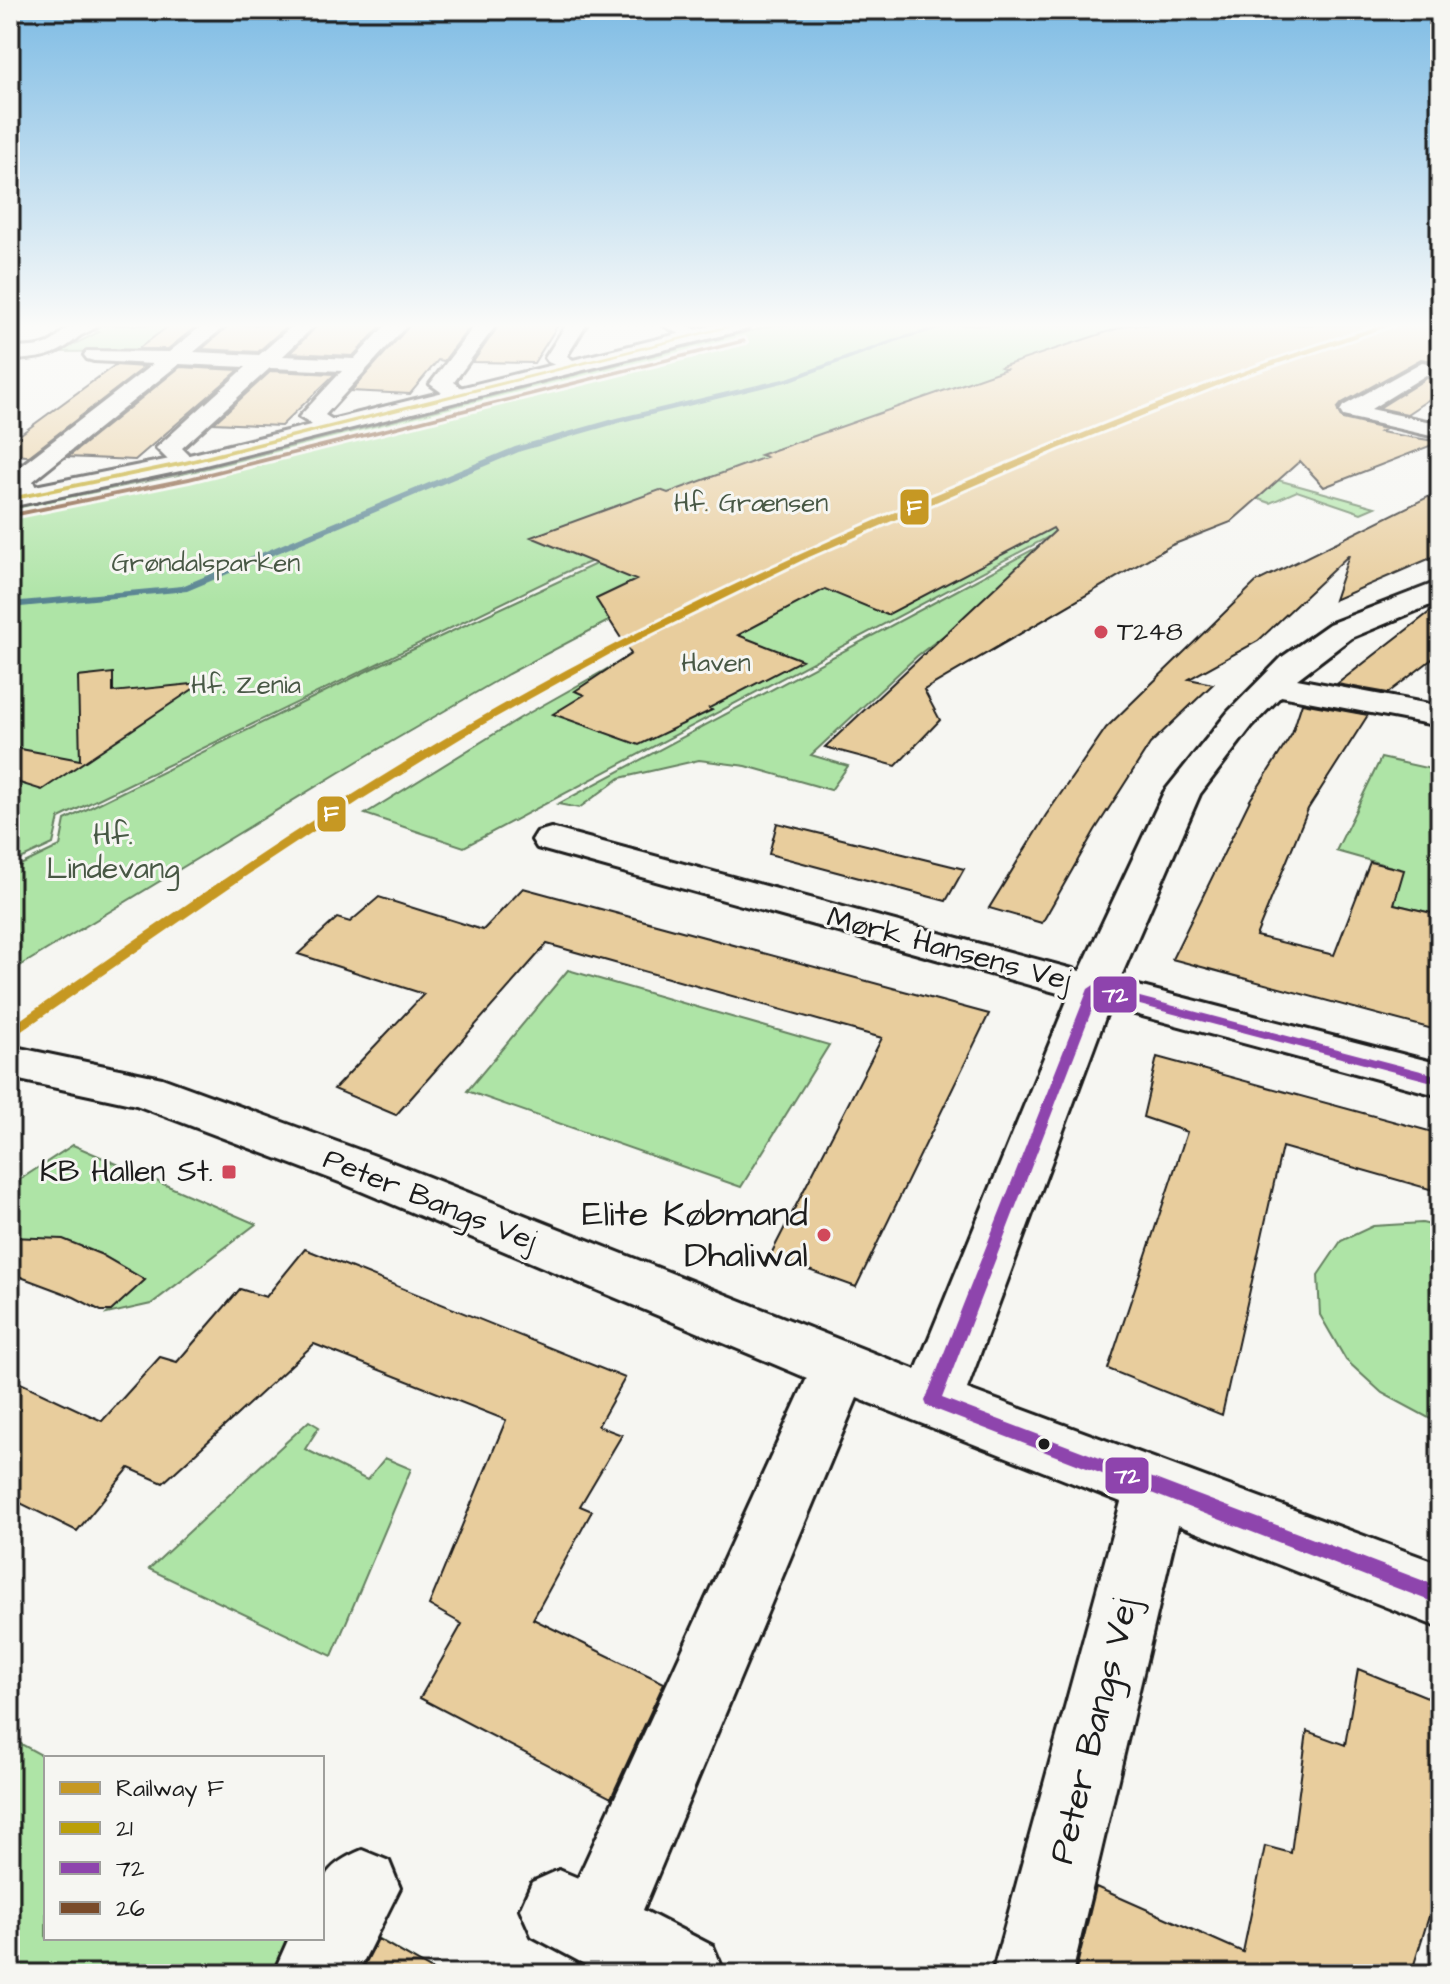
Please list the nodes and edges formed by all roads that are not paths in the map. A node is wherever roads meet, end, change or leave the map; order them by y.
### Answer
1 (98, 418) edge
2 (202, 418) edge
3 (312, 418) edge
4 (370, 418) edge
5 (1380, 418) edge
6 (332, 427) junction
7 (1440, 431) edge
8 (185, 463) junction
9 (19, 497) edge
10 (1440, 590) edge
11 (1272, 684) junction
12 (1440, 716) edge
13 (551, 840) dead end
14 (1094, 989) junction
15 (16, 1063) edge
16 (1440, 1080) edge
17 (841, 1367) junction
18 (933, 1401) junction
19 (1156, 1488) junction
20 (1440, 1596) edge
21 (362, 1888) dead end
22 (313, 1974) edge
23 (685, 1974) edge
24 (1032, 1974) edge

1 - 9 street
2 - 8 street
3 - 6 street
4 - 6 street
5 - 7 street
6 - 8 street
8 - 9 street
10 - 11 street
11 - 12 street
11 - 14 street
13 - 14 street, Mørk Hansens Vej
14 - 16 street, Mørk Hansens Vej
14 - 18 street
15 - 17 street, Peter Bangs Vej
17 - 18 street, Peter Bangs Vej
17 - 23 street
18 - 19 street, Peter Bangs Vej
19 - 20 street, Peter Bangs Vej
19 - 24 street, Peter Bangs Vej
21 - 22 street

